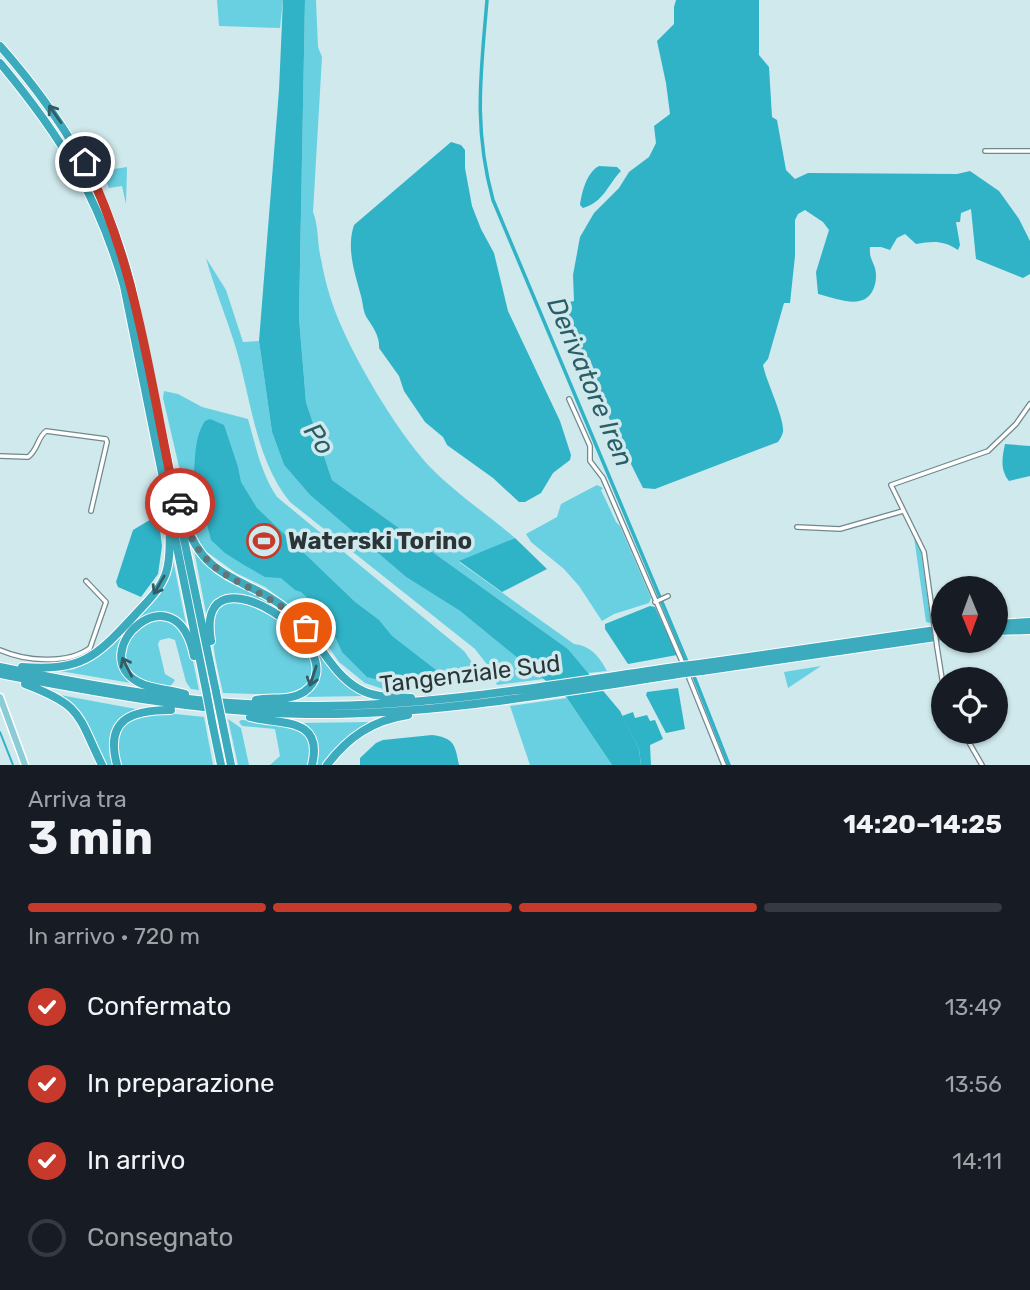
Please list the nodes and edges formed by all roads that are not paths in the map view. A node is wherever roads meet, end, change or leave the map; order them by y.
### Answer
1 (0, 47) edge
2 (0, 63) edge
3 (985, 151) dead end
4 (1030, 151) edge
5 (138, 335) junction
6 (569, 399) dead end
7 (1030, 404) edge
8 (0, 457) edge
9 (170, 474) junction
10 (91, 511) dead end
11 (903, 511) junction
12 (171, 520) junction
13 (797, 527) dead end
14 (86, 581) dead end
15 (668, 597) dead end
16 (655, 602) junction
17 (1030, 622) edge
18 (1008, 623) edge
19 (1030, 630) edge
20 (931, 631) edge
21 (1008, 631) edge
22 (931, 638) edge
23 (0, 650) edge
24 (0, 665) edge
25 (700, 667) junction
26 (940, 667) edge
27 (213, 675) junction
28 (0, 677) edge
29 (203, 680) junction
30 (25, 684) junction
31 (136, 692) junction
32 (185, 694) junction
33 (0, 696) edge
34 (414, 698) junction
35 (256, 700) junction
36 (456, 702) junction
37 (172, 710) junction
38 (307, 714) junction
39 (250, 717) junction
40 (970, 744) edge
41 (25, 765) edge
42 (102, 765) edge
43 (117, 765) edge
44 (218, 765) edge
45 (234, 765) edge
46 (312, 765) edge
47 (327, 765) edge
48 (724, 765) edge
49 (982, 765) edge

5 -> 1 highway
2 - 5 highway
3 - 4 street
5 - 9 highway
5 - 12 highway
6 - 16 street
7 - 11 street
8 - 10 street
9 - 27 highway
9 - 34 highway
11 - 13 street
11 - 26 street, bridge
12 -> 24 highway
12 - 29 highway
14 - 23 street
15 - 16 street
16 - 48 street
17 - 18 highway
19 - 21 highway
20 - 25 highway, Tangenziale Sud
22 - 25 highway, Tangenziale Sud
24 - 31 highway, Tangenziale Sud
25 - 36 highway, Tangenziale Sud, bridge
27 -> 35 highway
27 - 45 highway, bridge
28 - 30 highway
28 - 38 highway, Tangenziale Sud
32 -> 29 highway
29 - 44 highway, bridge
30 - 37 highway
30 - 42 highway
31 - 32 highway
31 - 36 highway, Tangenziale Sud
32 - 35 highway
33 - 41 main road
34 - 35 highway
34 - 36 highway
36 - 38 highway, Tangenziale Sud
36 - 47 highway
37 - 39 highway
37 - 43 highway
38 - 39 highway
39 - 46 highway
40 - 49 street

